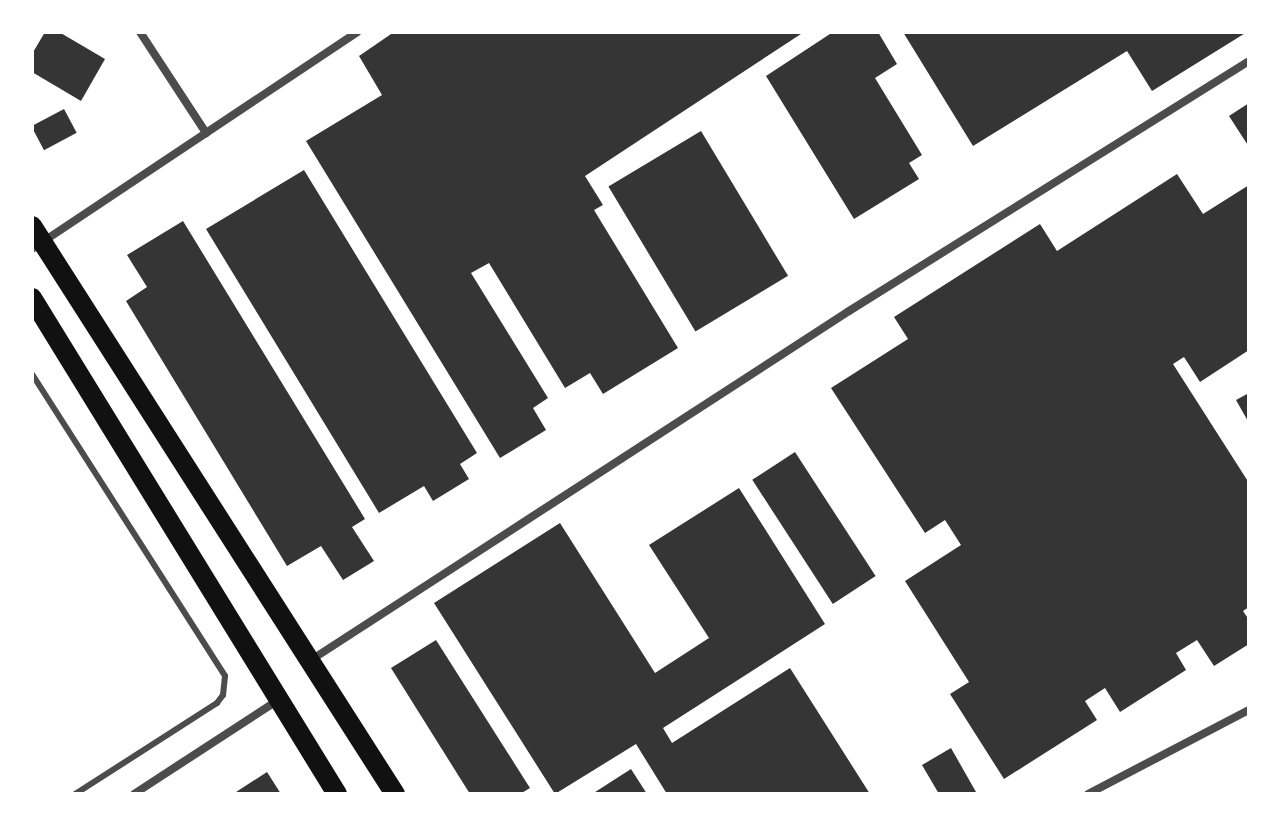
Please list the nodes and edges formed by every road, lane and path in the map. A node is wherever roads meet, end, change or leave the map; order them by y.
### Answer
1 (140, 32) edge
2 (357, 32) edge
3 (1249, 61) edge
4 (206, 133) junction
5 (36, 239) edge
6 (32, 298) edge
7 (32, 374) edge
8 (310, 661) junction
9 (279, 700) junction
10 (1249, 710) edge
11 (75, 794) edge
12 (134, 794) edge
13 (337, 794) edge
14 (395, 794) edge
15 (1088, 794) edge

1 - 4 street
2 - 4 street
3 - 8 street
4 - 5 street
5 - 8 main road
6 - 9 main road
7 - 11 lane
8 - 14 main road
9 - 12 street
9 - 13 main road
10 - 15 street

